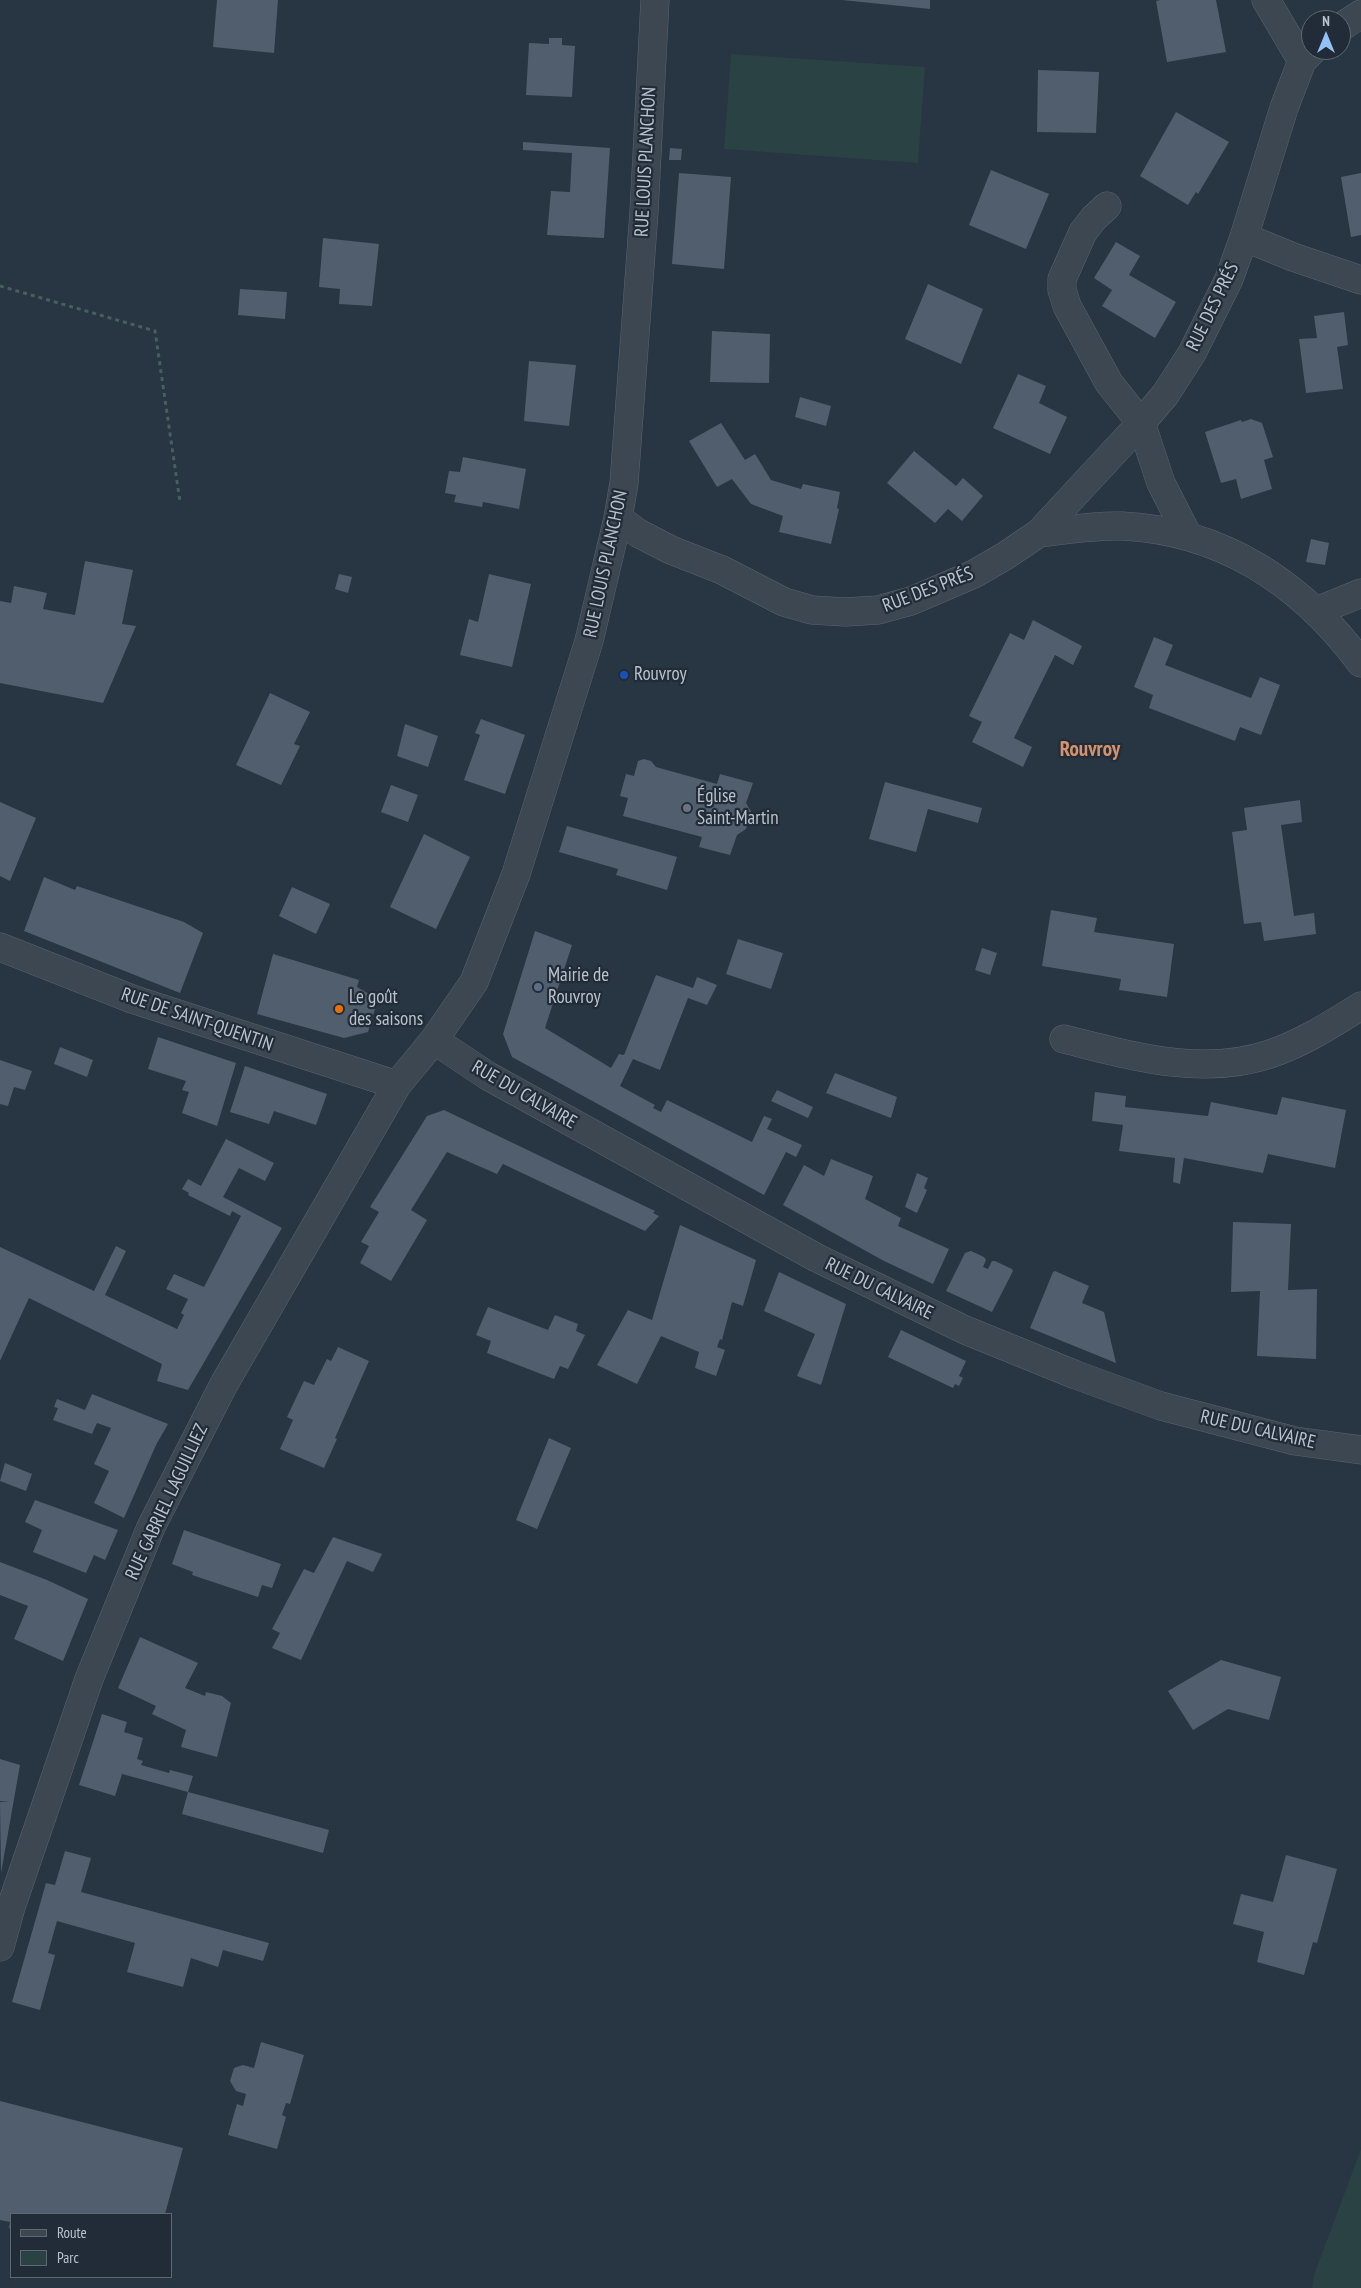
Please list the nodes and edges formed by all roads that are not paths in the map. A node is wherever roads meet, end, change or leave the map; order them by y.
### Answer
1 (655, 0) edge
2 (1266, 0) edge
3 (1301, 47) edge
4 (1306, 60) edge
5 (1106, 206) dead end
6 (1244, 237) junction
7 (1361, 280) edge
8 (1140, 423) junction
9 (618, 518) junction
10 (1039, 533) junction
11 (1188, 536) junction
12 (1361, 593) edge
13 (1317, 611) junction
14 (1361, 663) edge
15 (0, 947) edge
16 (1361, 1006) edge
17 (1064, 1039) dead end
18 (434, 1040) junction
19 (397, 1085) junction
20 (1361, 1450) edge
21 (0, 1947) edge

1 - 9 street, RUE LOUIS PLANCHON
2 - 3 street, RUE DES PRÉS
4 - 6 street, RUE DES PRÉS
5 - 8 street
6 - 7 street
6 - 8 street, RUE DES PRÉS
8 - 10 street, RUE DES PRÉS
8 - 11 street
9 - 10 street, RUE DES PRÉS
9 - 18 street, RUE LOUIS PLANCHON
10 - 11 street
11 - 13 street
12 - 13 street
13 - 14 street
15 - 19 street, RUE DE SAINT-QUENTIN
16 - 17 street
18 - 19 street, RUE LOUIS PLANCHON
18 - 20 street, RUE DU CALVAIRE
19 - 21 street, RUE GABRIEL LAGUILLIEZ

